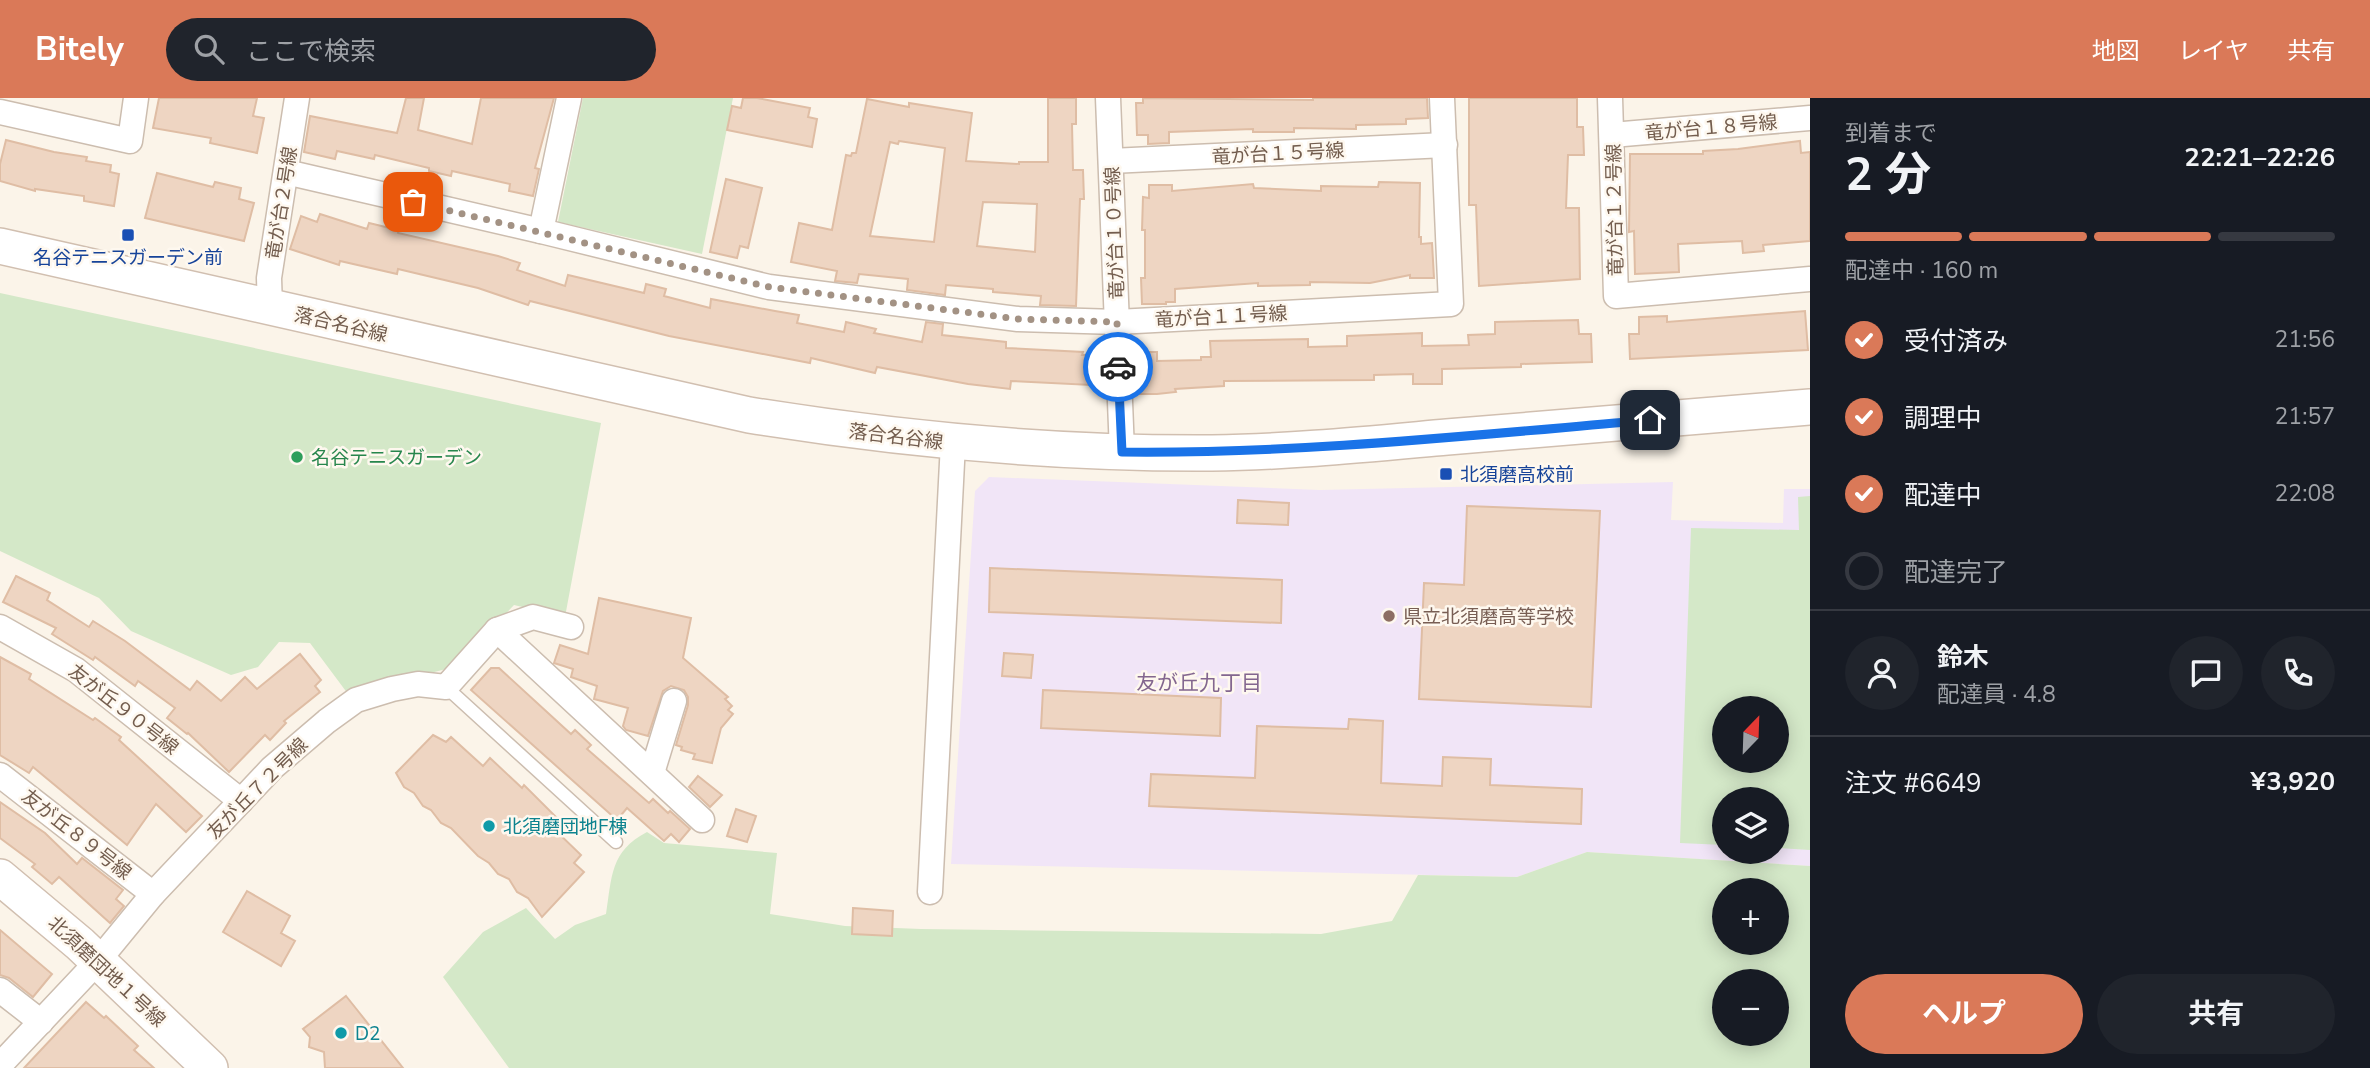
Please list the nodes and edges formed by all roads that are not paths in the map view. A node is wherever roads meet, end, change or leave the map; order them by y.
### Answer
1 (136, 98) edge
2 (296, 98) edge
3 (569, 98) edge
4 (1108, 98) edge
5 (1442, 98) edge
6 (1611, 98) edge
7 (0, 112) edge
8 (1810, 118) edge
9 (1612, 135) junction
10 (1445, 145) junction
11 (1111, 161) junction
12 (286, 173) junction
13 (541, 231) junction
14 (0, 246) edge
15 (1810, 279) edge
16 (270, 308) junction
17 (1117, 322) junction
18 (1810, 407) edge
19 (953, 443) junction
20 (1122, 452) junction
21 (0, 626) edge
22 (571, 626) dead end
23 (498, 630) junction
24 (446, 687) junction
25 (674, 701) dead end
26 (652, 773) junction
27 (0, 775) edge
28 (241, 801) junction
29 (702, 820) dead end
30 (616, 842) dead end
31 (0, 877) edge
32 (929, 892) dead end
33 (153, 894) junction
34 (98, 961) junction
35 (0, 990) edge
36 (41, 1022) junction
37 (197, 1064) edge
38 (0, 1066) edge

1 - 7 street
2 - 12 street, 竜が台２号線
3 - 13 street
4 - 11 street, 竜が台１０号線
5 - 10 street, 竜が台１１号線
6 - 9 street, 竜が台１２号線
8 - 9 street, 竜が台１８号線
9 - 15 street, 竜が台１２号線
10 - 11 street, 竜が台１５号線
10 - 17 street, 竜が台１１号線
11 - 17 street, 竜が台１０号線
12 - 13 street, 竜が台１１号線
12 - 16 street, 竜が台２号線
13 - 17 street, 竜が台１１号線
14 - 16 street, 落合名谷線
16 - 19 street, 落合名谷線
17 - 20 street, 竜が台１０号線
18 - 20 street, 落合名谷線
19 - 20 street, 落合名谷線
19 - 32 street
21 - 28 street, 友が丘９０号線
22 - 23 street
23 - 24 street
23 - 26 street
24 - 28 street, 友が丘７２号線
24 - 30 lane
25 - 26 street
26 - 29 street
27 - 33 street, 友が丘８９号線
28 - 33 street, 友が丘７２号線
31 - 34 street, 北須磨団地１号線
33 - 34 street, 友が丘７２号線
34 - 36 street, 友が丘７２号線
34 - 37 street, 北須磨団地１号線
35 - 36 street
36 - 38 street, 友が丘７２号線

